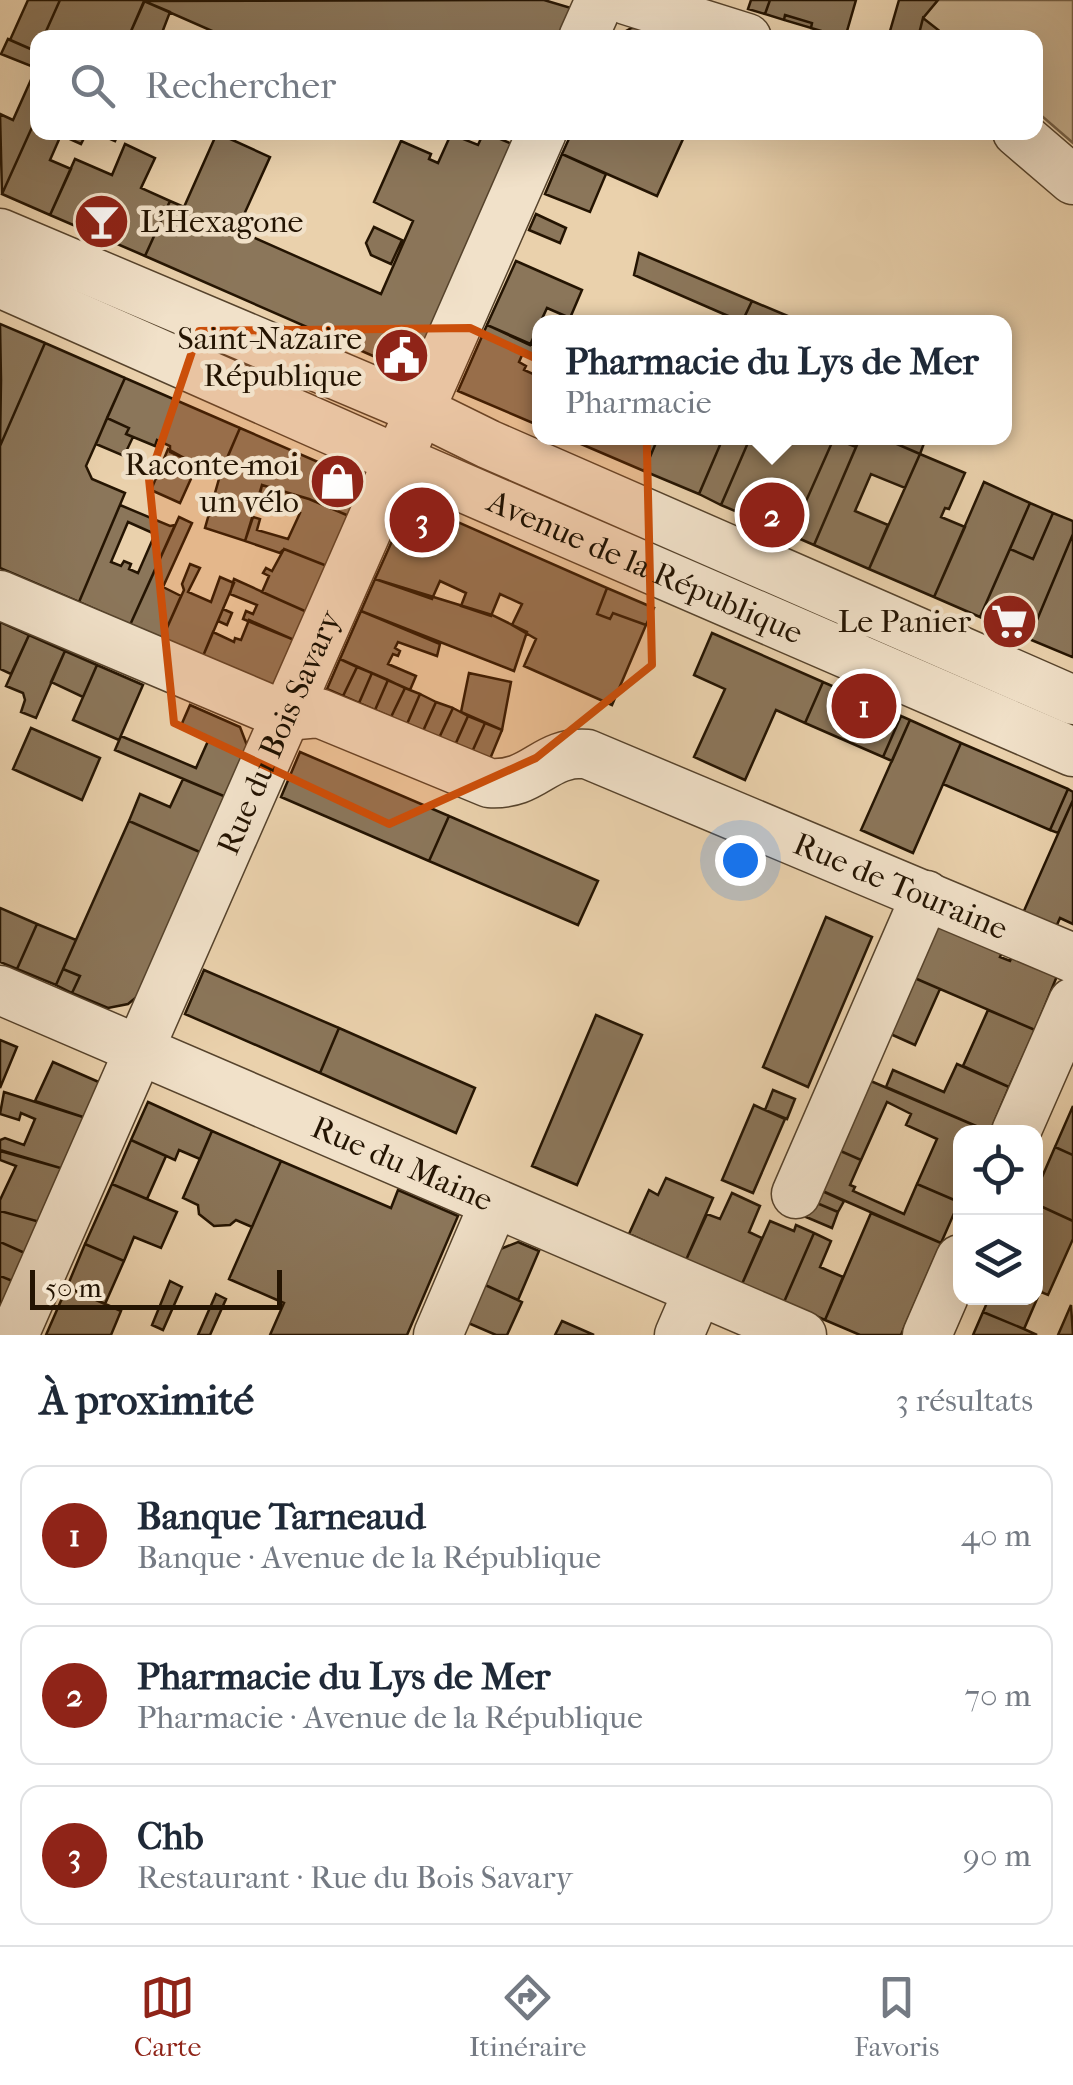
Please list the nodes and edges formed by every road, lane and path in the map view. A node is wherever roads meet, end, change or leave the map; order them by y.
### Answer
1 (600, 0) edge
2 (626, 0) edge
3 (587, 30) edge
4 (722, 30) edge
5 (539, 140) edge
6 (1026, 140) edge
7 (1073, 180) edge
8 (0, 233) edge
9 (0, 283) edge
10 (421, 411) junction
11 (399, 460) junction
12 (0, 595) edge
13 (1073, 700) edge
14 (286, 716) junction
15 (1073, 752) edge
16 (926, 895) junction
17 (1073, 958) edge
18 (0, 990) edge
19 (1073, 1002) edge
20 (140, 1050) junction
21 (1062, 1059) edge
22 (1020, 1125) edge
23 (796, 1194) dead end
24 (494, 1204) junction
25 (953, 1275) edge
26 (698, 1291) junction
27 (14, 1335) edge
28 (438, 1335) edge
29 (679, 1335) edge
30 (802, 1335) edge
31 (927, 1335) edge

1 - 3 street
2 - 4 street
5 - 10 street, Rue du Bois Savary
6 - 7 street
8 - 10 street, Avenue de la République
9 - 11 street, Avenue de la République
10 - 11 street, Rue du Bois Savary
10 - 13 street, Avenue de la République
11 - 14 street, Rue du Bois Savary
11 - 15 street, Avenue de la République
12 - 14 street, Rue de Touraine
14 - 16 street, Rue de Touraine
14 - 20 street, Rue du Bois Savary
16 - 17 street, Rue de Touraine
16 - 23 street
18 - 20 street, Rue du Maine
19 - 21 street
20 - 24 street, Rue du Maine
20 - 27 street, Rue du Bois Savary
21 - 22 street
24 - 26 street, Rue du Maine
24 - 28 street
25 - 31 street
26 - 29 street
26 - 30 street, Rue du Maine

